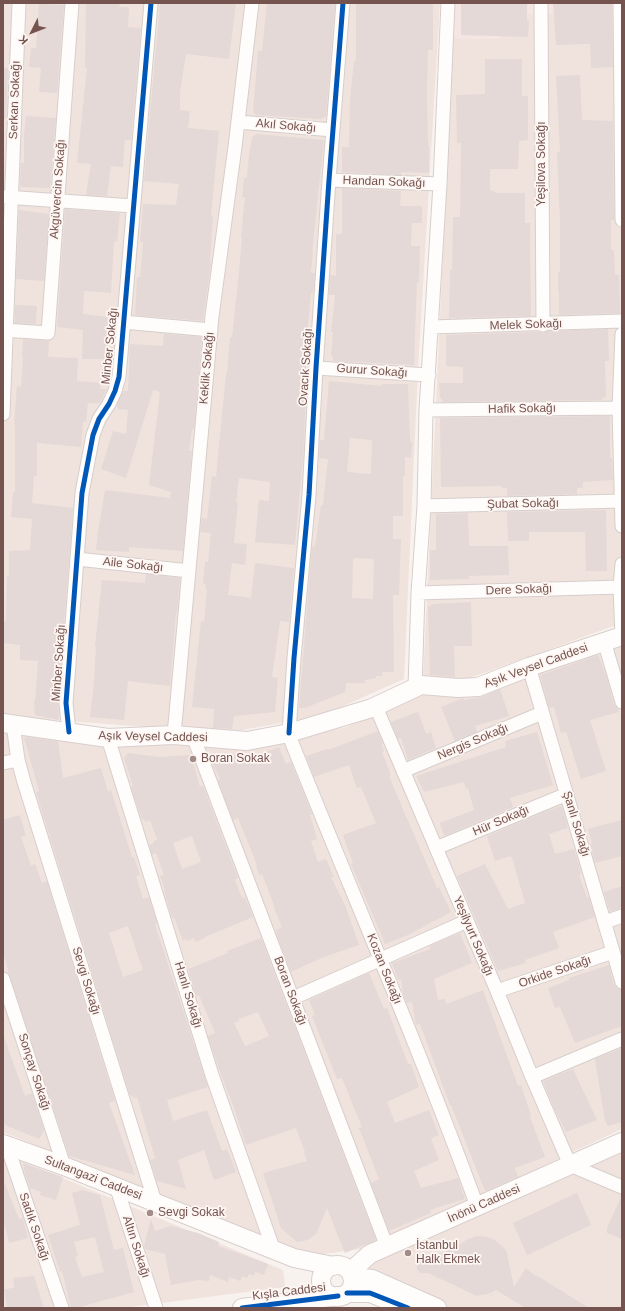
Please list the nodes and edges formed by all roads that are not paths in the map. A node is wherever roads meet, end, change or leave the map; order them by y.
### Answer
1 (19, 3) edge
2 (72, 3) edge
3 (151, 3) edge
4 (252, 3) edge
5 (343, 3) edge
6 (448, 3) edge
7 (540, 3) edge
8 (620, 3) edge
9 (238, 122) junction
10 (333, 130) junction
11 (329, 180) junction
12 (440, 184) junction
13 (8, 197) edge
14 (57, 200) junction
15 (133, 206) junction
16 (622, 220) edge
17 (622, 321) edge
18 (123, 322) junction
19 (543, 325) junction
20 (431, 327) junction
21 (5, 330) edge
22 (211, 330) junction
23 (622, 334) edge
24 (316, 368) junction
25 (429, 375) junction
26 (619, 408) junction
27 (426, 410) junction
28 (3, 414) edge
29 (622, 501) edge
30 (424, 506) junction
31 (622, 526) edge
32 (77, 559) junction
33 (622, 564) edge
34 (189, 571) junction
35 (620, 587) junction
36 (418, 593) junction
37 (622, 636) edge
38 (604, 641) junction
39 (528, 667) junction
40 (415, 688) junction
41 (622, 702) edge
42 (376, 707) junction
43 (542, 713) junction
44 (8, 724) edge
45 (69, 732) junction
46 (289, 733) junction
47 (174, 735) junction
48 (193, 736) junction
49 (108, 738) junction
50 (18, 760) junction
51 (3, 763) edge
52 (403, 771) junction
53 (567, 794) junction
54 (436, 848) junction
55 (622, 916) edge
56 (467, 920) junction
57 (605, 922) junction
58 (613, 952) junction
59 (380, 960) junction
60 (3, 979) edge
61 (622, 982) edge
62 (497, 991) junction
63 (293, 998) junction
64 (622, 1039) edge
65 (532, 1077) junction
66 (622, 1142) edge
67 (5, 1145) edge
68 (570, 1165) junction
69 (64, 1166) junction
70 (116, 1186) junction
71 (622, 1187) edge
72 (155, 1202) junction
73 (477, 1206) junction
74 (387, 1247) junction
75 (274, 1251) junction
76 (338, 1279) junction
77 (62, 1308) edge
78 (156, 1308) edge
79 (242, 1308) edge
80 (408, 1308) edge
81 (437, 1308) edge

1 - 13 street, Serkan Sokağı
2 - 14 street, Akgüvercin Sokağı
3 - 15 street, Minber Sokağı
4 - 9 street, Keklik Sokağı
5 - 10 street, Ovacık Sokağı
6 - 12 street
7 - 19 street, Yeşilova Sokağı
8 - 16 street
9 - 10 street, Akıl Sokağı
9 - 22 street, Keklik Sokağı
10 - 11 street, Ovacık Sokağı
11 - 12 street, Handan Sokağı
11 - 24 street, Ovacık Sokağı
12 - 20 street
13 - 14 street
13 - 21 street, Serkan Sokağı
14 - 15 street
14 - 21 street, Akgüvercin Sokağı
15 - 18 street, Minber Sokağı
17 - 19 street, Melek Sokağı
18 - 22 street
18 - 32 street, Minber Sokağı
19 - 20 street, Melek Sokağı
20 - 25 street
21 - 28 street, Serkan Sokağı
22 - 34 street, Keklik Sokağı
23 - 26 street
24 - 25 street, Gurur Sokağı
24 - 46 street, Ovacık Sokağı
25 - 27 street
26 - 27 street, Hafik Sokağı
26 - 29 street
27 - 30 street
29 - 30 street, Şubat Sokağı
29 - 31 street
30 - 36 street
32 - 34 street, Aile Sokağı
32 - 45 street, Minber Sokağı
33 - 35 street
34 - 47 street, Keklik Sokağı
35 - 36 street, Dere Sokağı
35 - 37 street
36 - 40 street
37 - 38 street, Aşık Veysel Caddesi
38 - 39 street, Aşık Veysel Caddesi
38 - 41 street
39 - 40 street, Aşık Veysel Caddesi
39 - 43 street, Şanlı Sokağı
40 - 42 street, Aşık Veysel Caddesi
42 - 46 street, Aşık Veysel Caddesi
42 - 52 street, Yeşilyurt Sokağı
43 - 52 street, Nergis Sokağı
43 - 53 street, Şanlı Sokağı
44 - 45 street, Aşık Veysel Caddesi
44 - 50 street, Sevgi Sokağı
45 - 49 street, Aşık Veysel Caddesi
46 - 48 street, Aşık Veysel Caddesi
46 - 59 street, Kozan Sokağı
47 - 48 street, Aşık Veysel Caddesi
47 - 49 street, Aşık Veysel Caddesi
48 - 63 street, Boran Sokağı
49 - 75 street, Hanlı Sokağı
50 - 51 street
50 - 72 street, Sevgi Sokağı
52 - 54 street, Yeşilyurt Sokağı
53 - 54 street, Hür Sokağı
53 - 57 street, Şanlı Sokağı
54 - 56 street, Yeşilyurt Sokağı
55 - 57 street
56 - 59 street
56 - 62 street, Yeşilyurt Sokağı
57 - 58 street, Şanlı Sokağı
58 - 61 street, Şanlı Sokağı
58 - 62 street, Orkide Sokağı
59 - 63 street
59 - 73 street, Kozan Sokağı
60 - 69 street, Sonçay Sokağı
62 - 65 street, Yeşilyurt Sokağı
63 - 74 street, Boran Sokağı
64 - 65 street
65 - 68 street, Yeşilyurt Sokağı
66 - 68 street, İnönü Caddesi
67 - 69 street, Sultangazi Caddesi
67 - 77 street, Sadık Sokağı
68 - 71 street
68 - 73 street, İnönü Caddesi
69 - 70 street, Sultangazi Caddesi
70 - 72 street, Sultangazi Caddesi
70 - 78 street, Altın Sokağı
72 - 75 street, Sultangazi Caddesi
73 - 74 street, İnönü Caddesi
74 - 76 street, İnönü Caddesi
75 - 76 street, Sultangazi Caddesi
76 - 79 street, Kışla Caddesi
76 - 80 street, Sultangazi Caddesi
76 - 81 street, Sultangazi Caddesi

